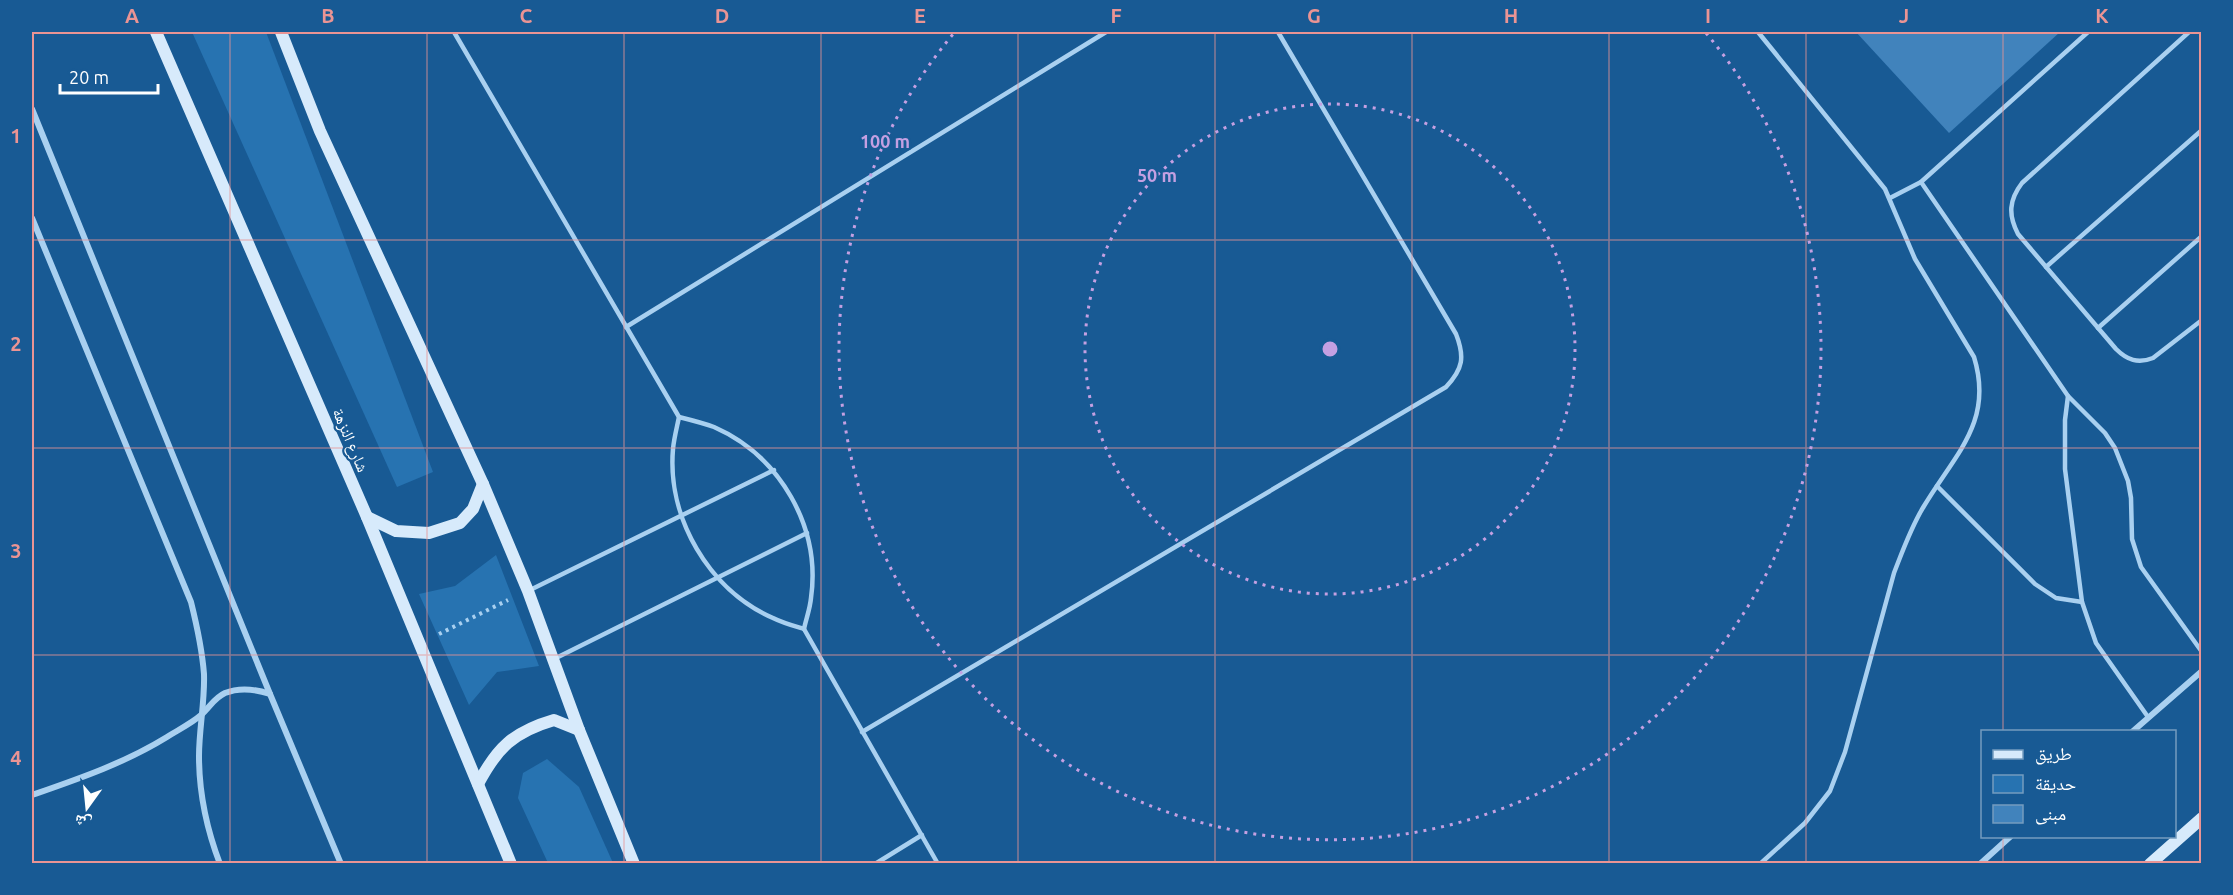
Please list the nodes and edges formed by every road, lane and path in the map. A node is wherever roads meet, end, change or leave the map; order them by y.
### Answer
1 (156, 32) edge
2 (281, 32) edge
3 (454, 32) edge
4 (1106, 32) edge
5 (1278, 32) edge
6 (1758, 32) edge
7 (2088, 32) edge
8 (2189, 32) edge
9 (32, 109) edge
10 (2202, 130) edge
11 (1921, 182) junction
12 (1890, 198) junction
13 (32, 218) edge
14 (2202, 236) edge
15 (2046, 267) junction
16 (2202, 320) edge
17 (626, 327) junction
18 (2098, 328) junction
19 (2068, 396) junction
20 (679, 417) junction
21 (774, 470) junction
22 (483, 484) junction
23 (1937, 486) junction
24 (681, 515) junction
25 (367, 517) junction
26 (807, 533) junction
27 (718, 578) junction
28 (528, 591) junction
29 (2082, 602) junction
30 (804, 629) junction
31 (419, 643) junction
32 (2202, 652) edge
33 (554, 659) junction
34 (2202, 671) edge
35 (270, 694) junction
36 (202, 714) junction
37 (2148, 717) junction
38 (579, 730) junction
39 (2134, 730) edge
40 (862, 732) junction
41 (478, 784) junction
42 (32, 795) edge
43 (2202, 818) edge
44 (922, 835) junction
45 (2010, 838) edge
46 (220, 864) edge
47 (341, 864) edge
48 (512, 864) edge
49 (634, 864) edge
50 (875, 864) edge
51 (938, 864) edge
52 (1760, 864) edge
53 (1980, 864) edge
54 (2150, 864) edge

1 - 25 main road, شارع النزهة
2 - 22 main road
3 - 17 lane
4 - 17 lane
5 - 40 lane
6 - 12 lane
7 - 11 lane
8 - 15 lane
9 - 35 street
10 - 15 lane
11 - 12 lane
11 - 19 lane
12 - 23 lane
13 - 36 street
14 - 18 lane
15 - 18 lane
16 - 18 lane
17 - 20 lane
19 - 29 lane
19 - 32 lane
20 - 21 lane
20 - 24 lane
21 - 24 lane
21 - 26 lane
22 - 25 main road
22 - 28 main road
23 - 29 lane
23 - 52 lane
24 - 27 lane
24 - 28 lane
25 - 31 main road, شارع النزهة
26 - 27 lane
26 - 30 lane
27 - 30 lane
27 - 33 lane
28 - 31 path
28 - 33 main road
29 - 37 lane
30 - 40 lane
31 - 41 main road, شارع النزهة
33 - 38 main road
34 - 37 street
35 - 36 street
35 - 47 street
36 - 42 street
36 - 46 street
37 - 39 street
38 - 41 main road
38 - 49 main road
40 - 44 lane
41 - 48 main road, شارع النزهة
43 - 54 main road
44 - 50 lane
44 - 51 lane
45 - 53 street

